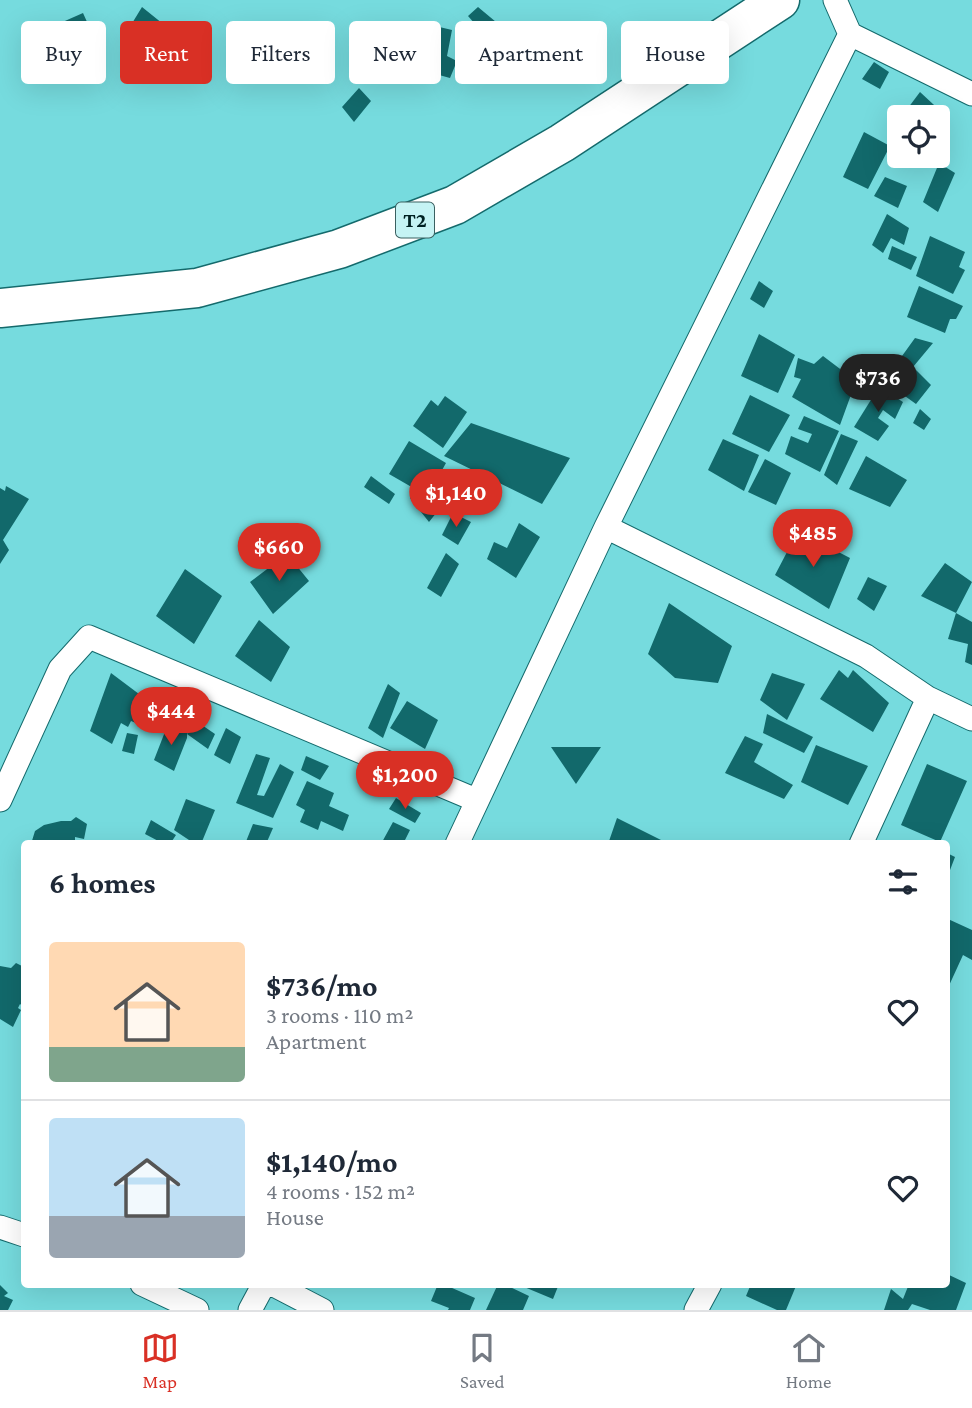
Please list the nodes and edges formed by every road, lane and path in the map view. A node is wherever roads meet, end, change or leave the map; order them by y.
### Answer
1 (780, 0) edge
2 (835, 0) edge
3 (850, 34) junction
4 (972, 94) edge
5 (0, 308) edge
6 (606, 527) junction
7 (928, 698) junction
8 (972, 719) edge
9 (0, 800) edge
10 (476, 800) junction
11 (459, 840) edge
12 (863, 840) edge
13 (0, 1227) edge
14 (21, 1234) edge
15 (150, 1288) edge
16 (262, 1288) edge
17 (280, 1288) edge
18 (708, 1288) edge
19 (197, 1310) edge
20 (250, 1310) edge
21 (322, 1310) edge
22 (696, 1310) edge

1 - 5 highway, T2
2 - 3 street
3 - 4 street
3 - 6 street
6 - 7 street
6 - 10 street
7 - 8 street
7 - 12 street
9 - 10 street
10 - 11 street
13 - 14 street
15 - 19 street
16 - 20 street
17 - 21 street
18 - 22 street

